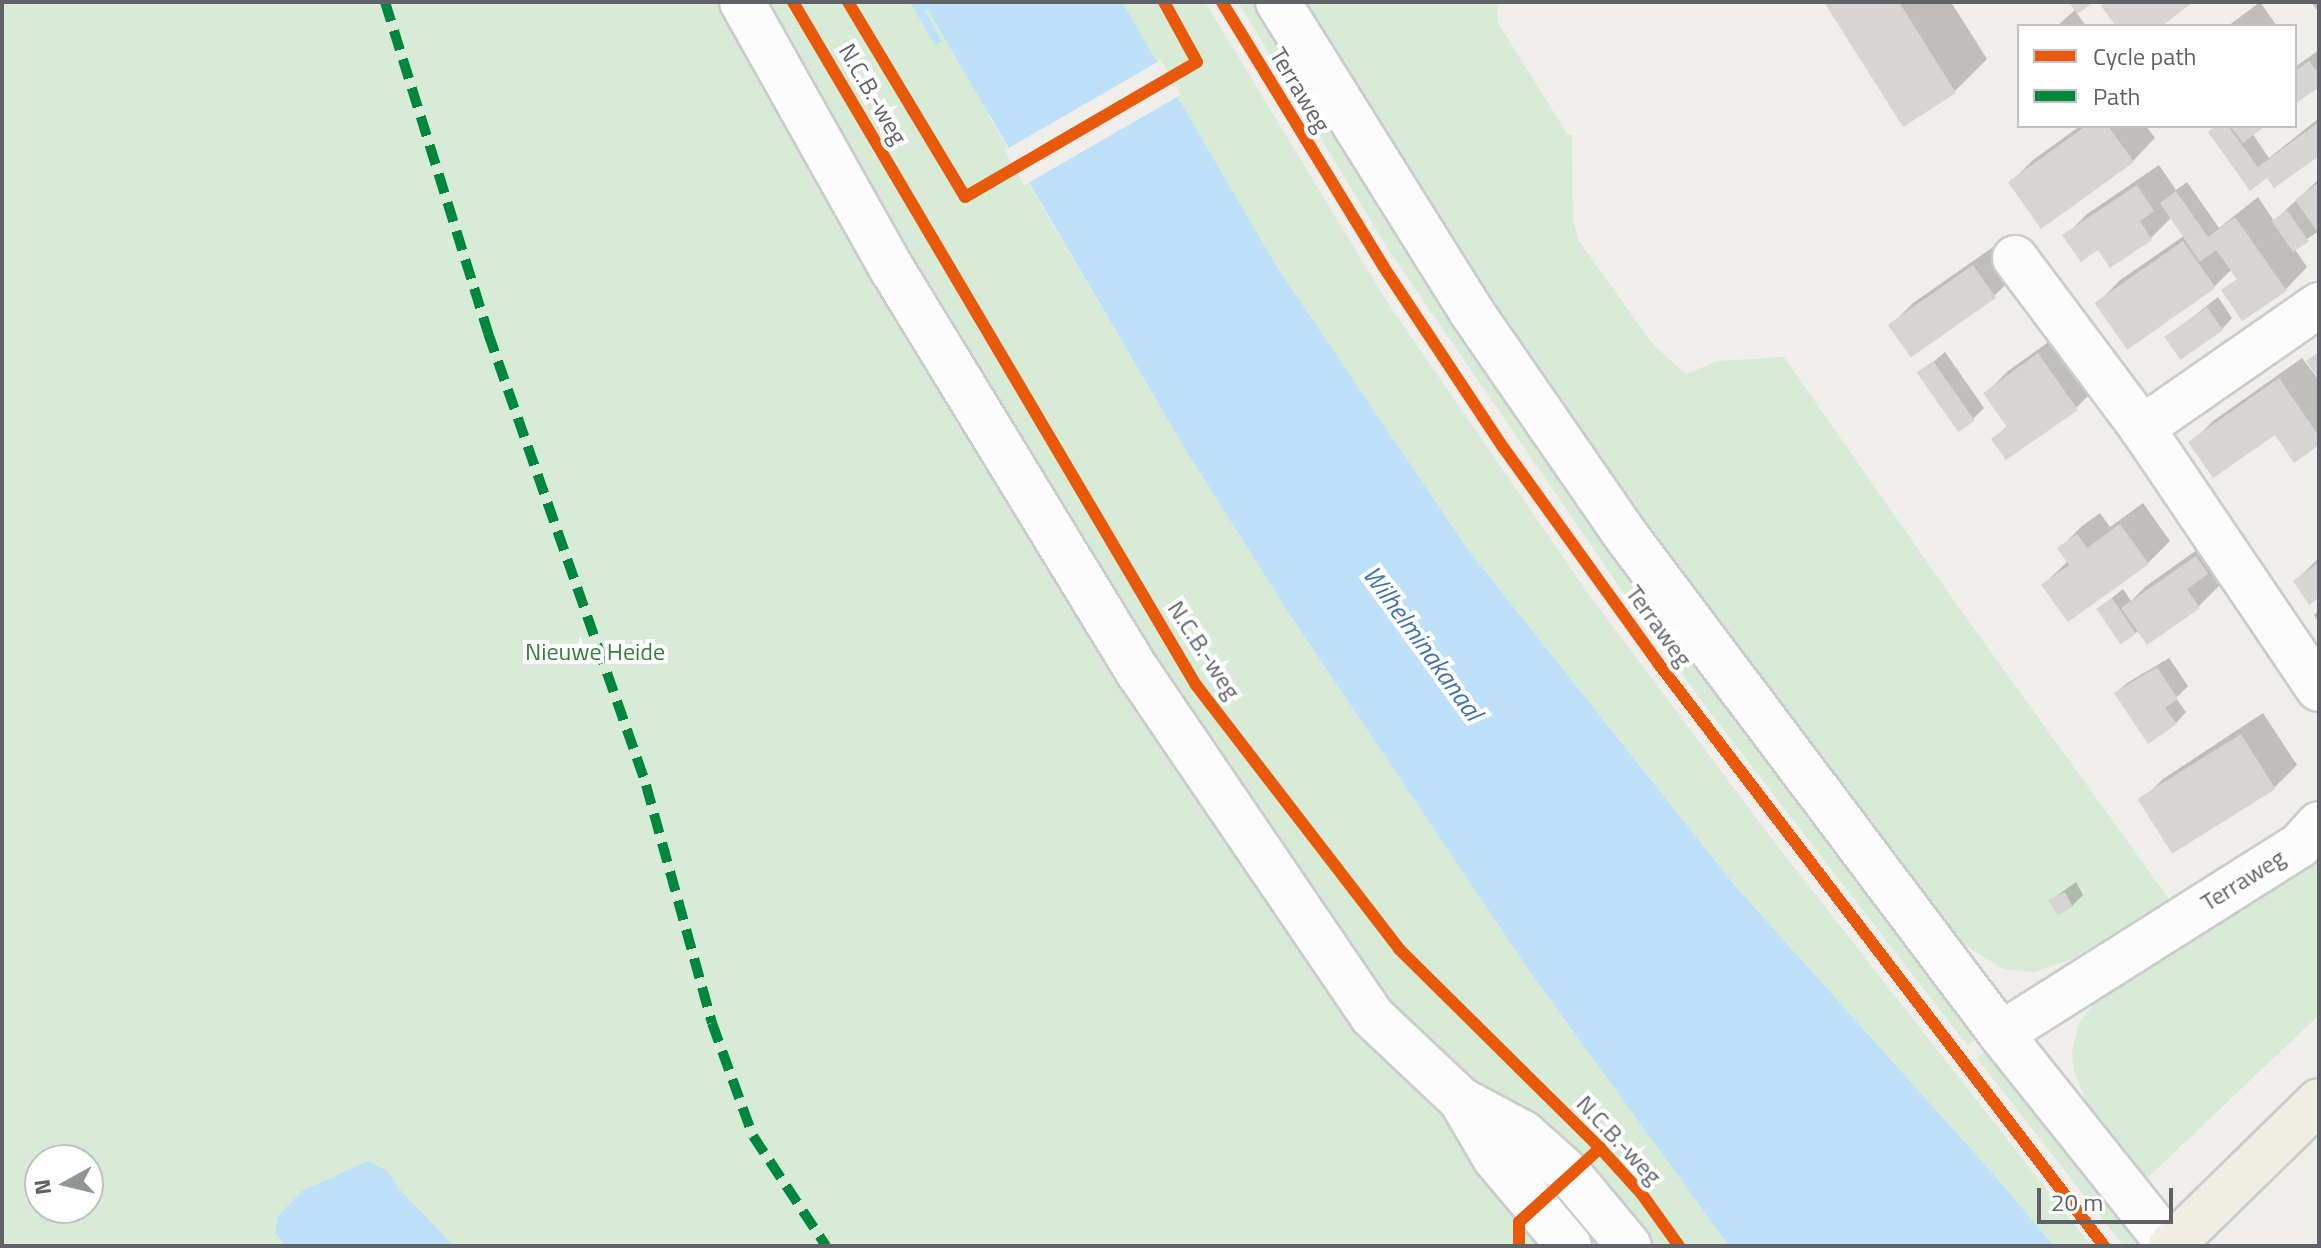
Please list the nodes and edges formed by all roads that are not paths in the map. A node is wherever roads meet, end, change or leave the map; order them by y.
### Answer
1 (742, 2) edge
2 (1278, 2) edge
3 (2015, 258) dead end
4 (2319, 305) edge
5 (2142, 428) junction
6 (2319, 689) edge
7 (2319, 824) edge
8 (2001, 1034) junction
9 (1461, 1100) junction
10 (2319, 1101) edge
11 (1569, 1246) edge
12 (1629, 1246) edge
13 (2170, 1246) edge

1 - 9 street
2 - 8 street, Terraweg
3 - 5 street
4 - 5 street
5 - 6 street
7 - 8 street, Terraweg
8 - 13 street, Terraweg
9 - 11 street
9 - 12 street
10 - 13 highway

